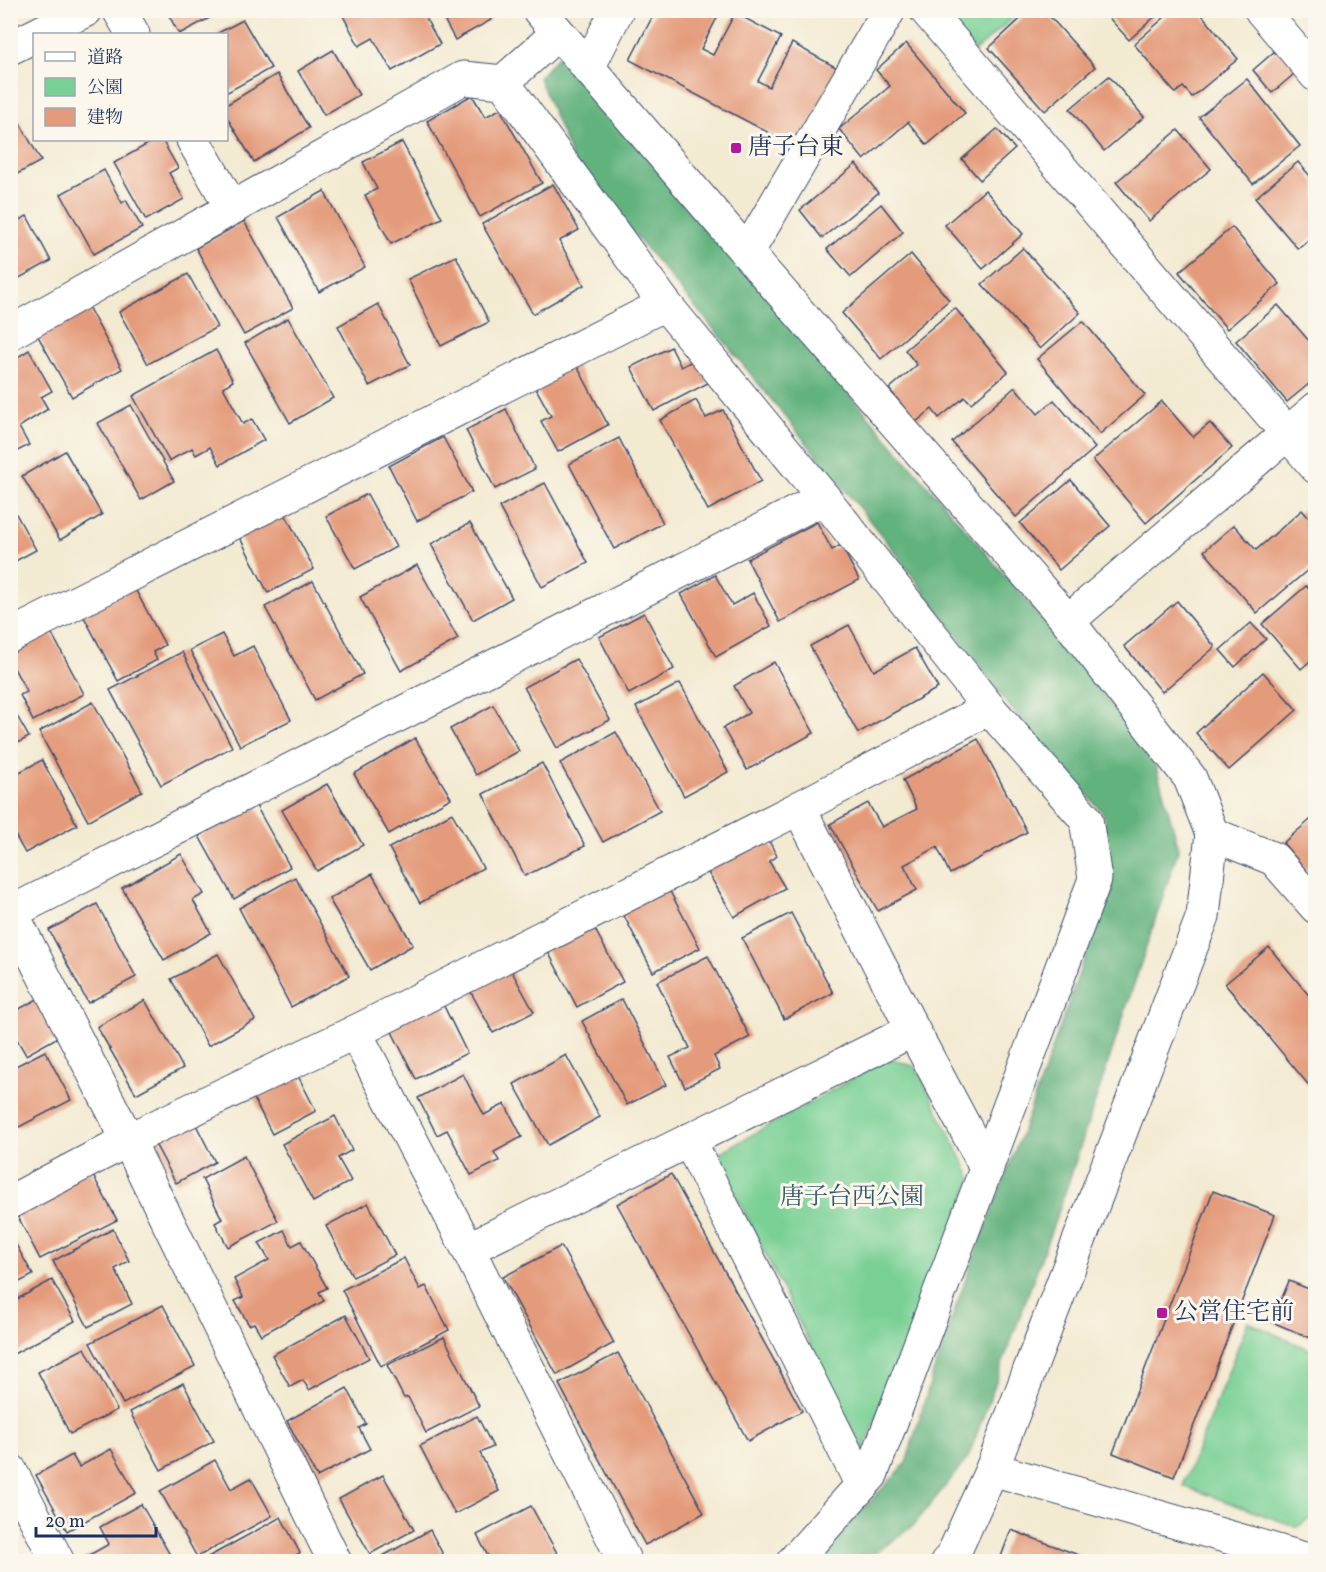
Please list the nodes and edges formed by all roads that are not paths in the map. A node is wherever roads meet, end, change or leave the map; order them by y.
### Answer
1 (86, 10) edge
2 (119, 10) edge
3 (617, 10) edge
4 (889, 10) edge
5 (926, 10) edge
6 (1262, 10) edge
7 (548, 22) edge
8 (40, 33) edge
9 (131, 33) edge
10 (33, 36) edge
11 (10, 48) edge
12 (588, 68) junction
13 (1316, 75) edge
14 (503, 82) junction
15 (194, 141) edge
16 (232, 208) junction
17 (747, 253) junction
18 (664, 304) junction
19 (10, 333) edge
20 (1316, 409) edge
21 (1287, 432) junction
22 (1316, 466) edge
23 (824, 498) junction
24 (1068, 621) junction
25 (10, 636) edge
26 (988, 708) junction
27 (799, 808) junction
28 (1212, 834) junction
29 (1316, 907) edge
30 (11, 912) edge
31 (912, 1030) junction
32 (355, 1032) junction
33 (128, 1140) junction
34 (690, 1140) junction
35 (987, 1169) junction
36 (10, 1202) edge
37 (468, 1249) junction
38 (992, 1469) junction
39 (10, 1470) edge
40 (862, 1485) junction
41 (1312, 1557) edge
42 (950, 1560) edge
43 (58, 1562) edge
44 (335, 1562) edge
45 (625, 1562) edge
46 (793, 1562) edge

1 - 8 street
2 - 9 street
3 - 12 street
4 - 17 street
5 - 21 street
6 - 13 street
7 - 12 street
7 - 14 street
10 - 11 street
12 - 17 street
14 - 16 street
14 - 18 street
15 - 16 street
16 - 19 street
17 - 24 street
18 - 23 street
18 - 25 street
20 - 21 street
21 - 22 street
21 - 24 street
23 - 26 street
23 - 30 street
24 - 28 street
26 - 27 street
26 - 35 street
27 - 31 street
27 - 32 street
28 - 29 street
28 - 38 street
30 - 33 street
31 - 34 street
31 - 35 street
32 - 33 street
32 - 37 street
33 - 36 street
33 - 44 street
34 - 37 street
34 - 40 street
35 - 40 street
37 - 45 street
38 - 41 street
38 - 42 street
39 - 43 street
40 - 46 street

